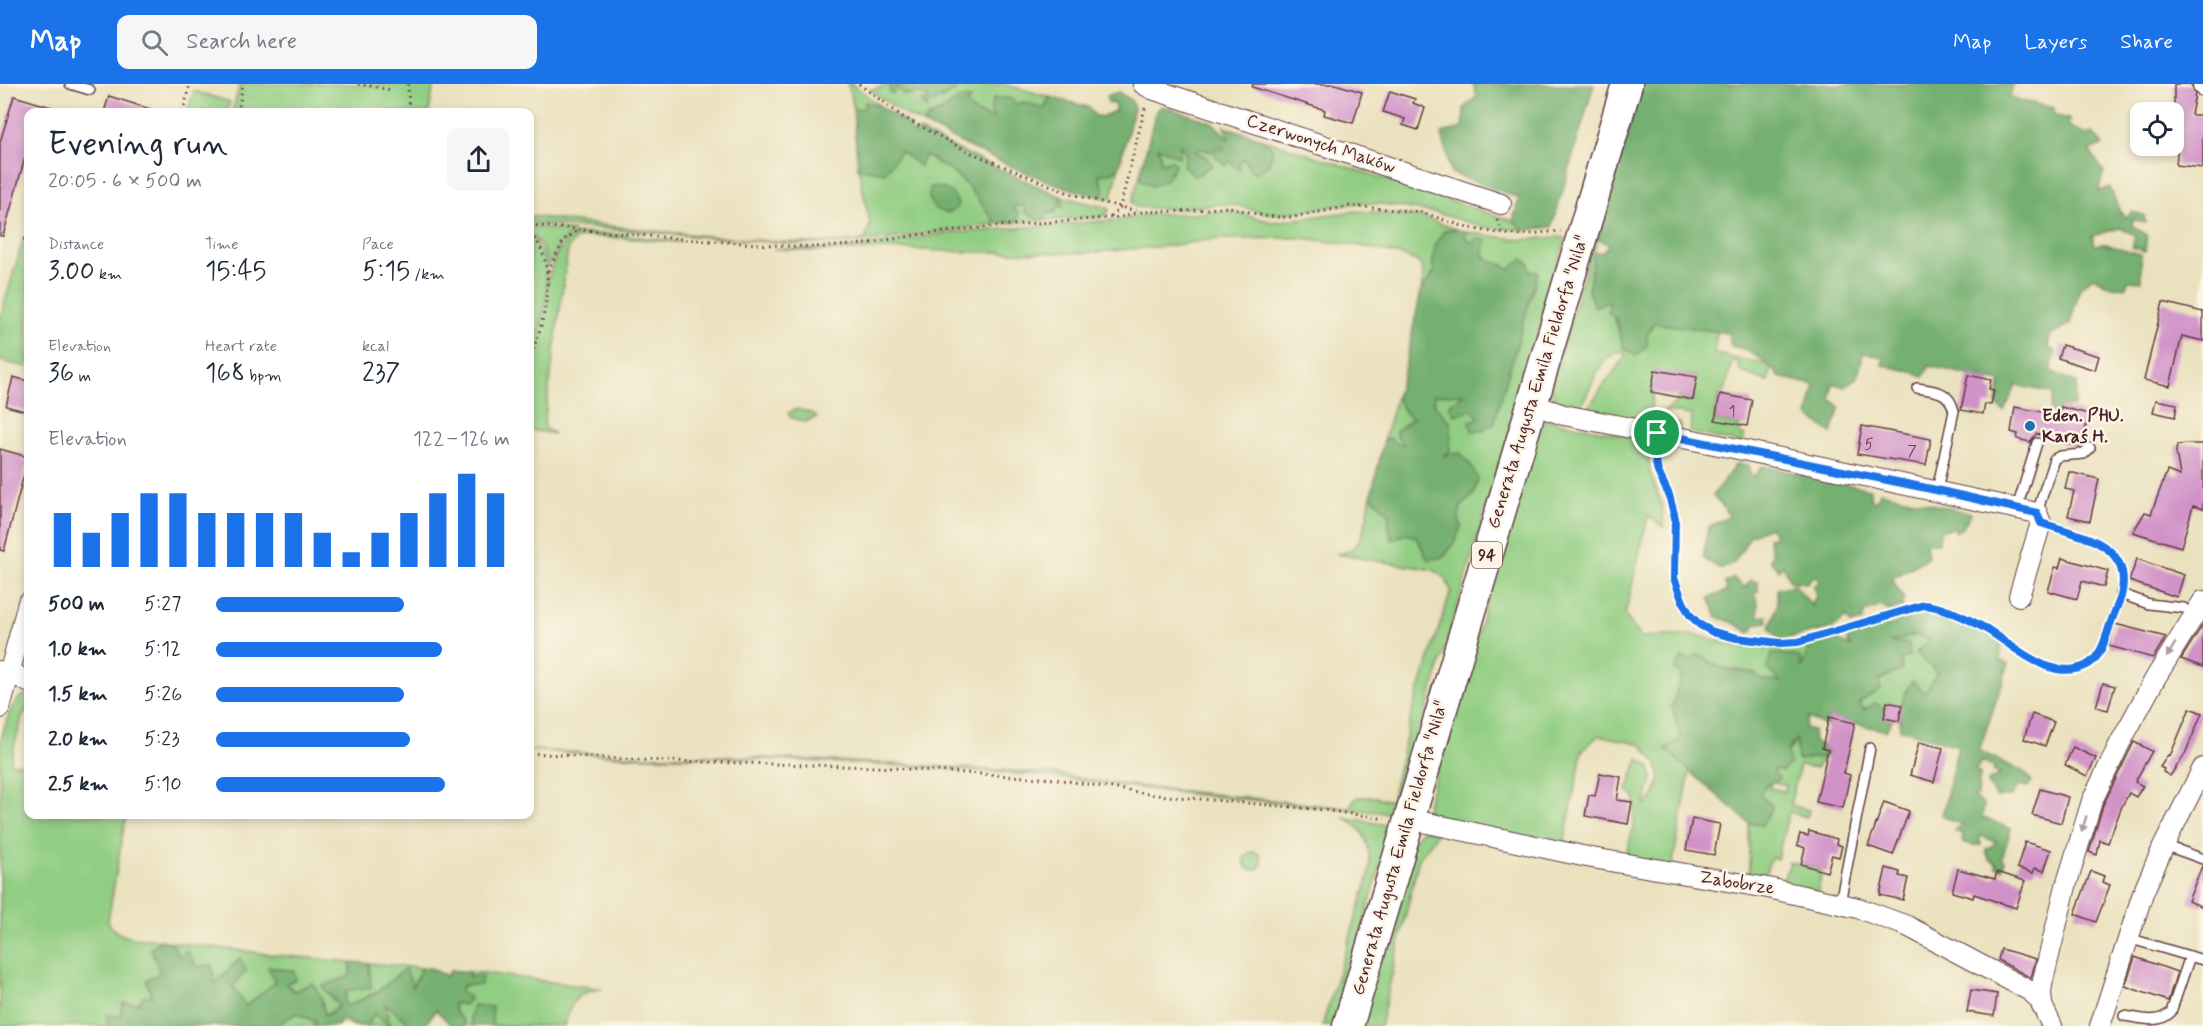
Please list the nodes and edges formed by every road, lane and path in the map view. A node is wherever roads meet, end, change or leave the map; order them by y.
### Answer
1 (70, 84) edge
2 (190, 84) edge
3 (243, 84) edge
4 (357, 84) edge
5 (408, 84) edge
6 (859, 84) edge
7 (1627, 84) edge
8 (1146, 86) edge
9 (90, 90) dead end
10 (392, 90) dead end
11 (184, 108) edge
12 (238, 108) edge
13 (409, 108) edge
14 (1501, 204) dead end
15 (1120, 207) junction
16 (1140, 212) junction
17 (1107, 218) junction
18 (534, 225) edge
19 (1584, 228) junction
20 (579, 230) junction
21 (534, 240) edge
22 (548, 273) junction
23 (534, 344) edge
24 (1917, 388) dead end
25 (1532, 404) junction
26 (1657, 433) junction
27 (2037, 443) dead end
28 (2090, 448) dead end
29 (1936, 490) junction
30 (2032, 514) junction
31 (2121, 594) junction
32 (2019, 596) dead end
33 (2203, 601) edge
34 (2184, 608) dead end
35 (24, 615) edge
36 (5, 672) edge
37 (24, 680) edge
38 (0, 708) edge
39 (1870, 748) dead end
40 (534, 753) edge
41 (2203, 768) edge
42 (2198, 789) edge
43 (1408, 821) junction
44 (2164, 845) junction
45 (2203, 859) edge
46 (1840, 903) junction
47 (2128, 938) junction
48 (2190, 956) junction
49 (2203, 960) edge
50 (2042, 1005) junction
51 (2124, 1016) dead end
52 (1348, 1026) edge
53 (2052, 1026) edge
54 (2100, 1026) edge

1 - 9 lane
2 - 11 path
3 - 12 path
4 - 10 path
5 - 13 path
6 - 15 path
7 - 19 main road, Generała Augusta Emila Fieldorfa "Nila" / 94
8 - 14 street, Czerwonych Maków
8 - 15 path
15 - 16 path
15 - 17 path
16 - 17 path
16 - 19 path
17 - 20 path
18 - 20 path
19 - 25 main road, Generała Augusta Emila Fieldorfa "Nila" / 94
20 - 22 path
21 - 22 path
22 - 23 path
24 - 29 lane
25 - 26 street
25 - 43 main road, Generała Augusta Emila Fieldorfa "Nila" / 94
26 - 29 street
26 - 31 path
27 - 30 lane
28 - 30 lane
29 - 30 street
30 - 31 path
30 - 32 street
31 - 34 lane
33 -> 50 street, Zabobrze
35 - 36 street
36 - 37 street
36 - 38 street
39 - 46 lane
40 - 43 path
41 - 42 street
42 - 44 street
43 - 46 street, Zabobrze
43 - 52 main road, Generała Augusta Emila Fieldorfa "Nila" / 94
44 - 45 lane
44 - 47 street
46 - 50 street, Zabobrze
47 - 48 lane
47 - 54 street
48 - 49 lane
48 - 51 lane
50 - 53 street, Zabobrze

